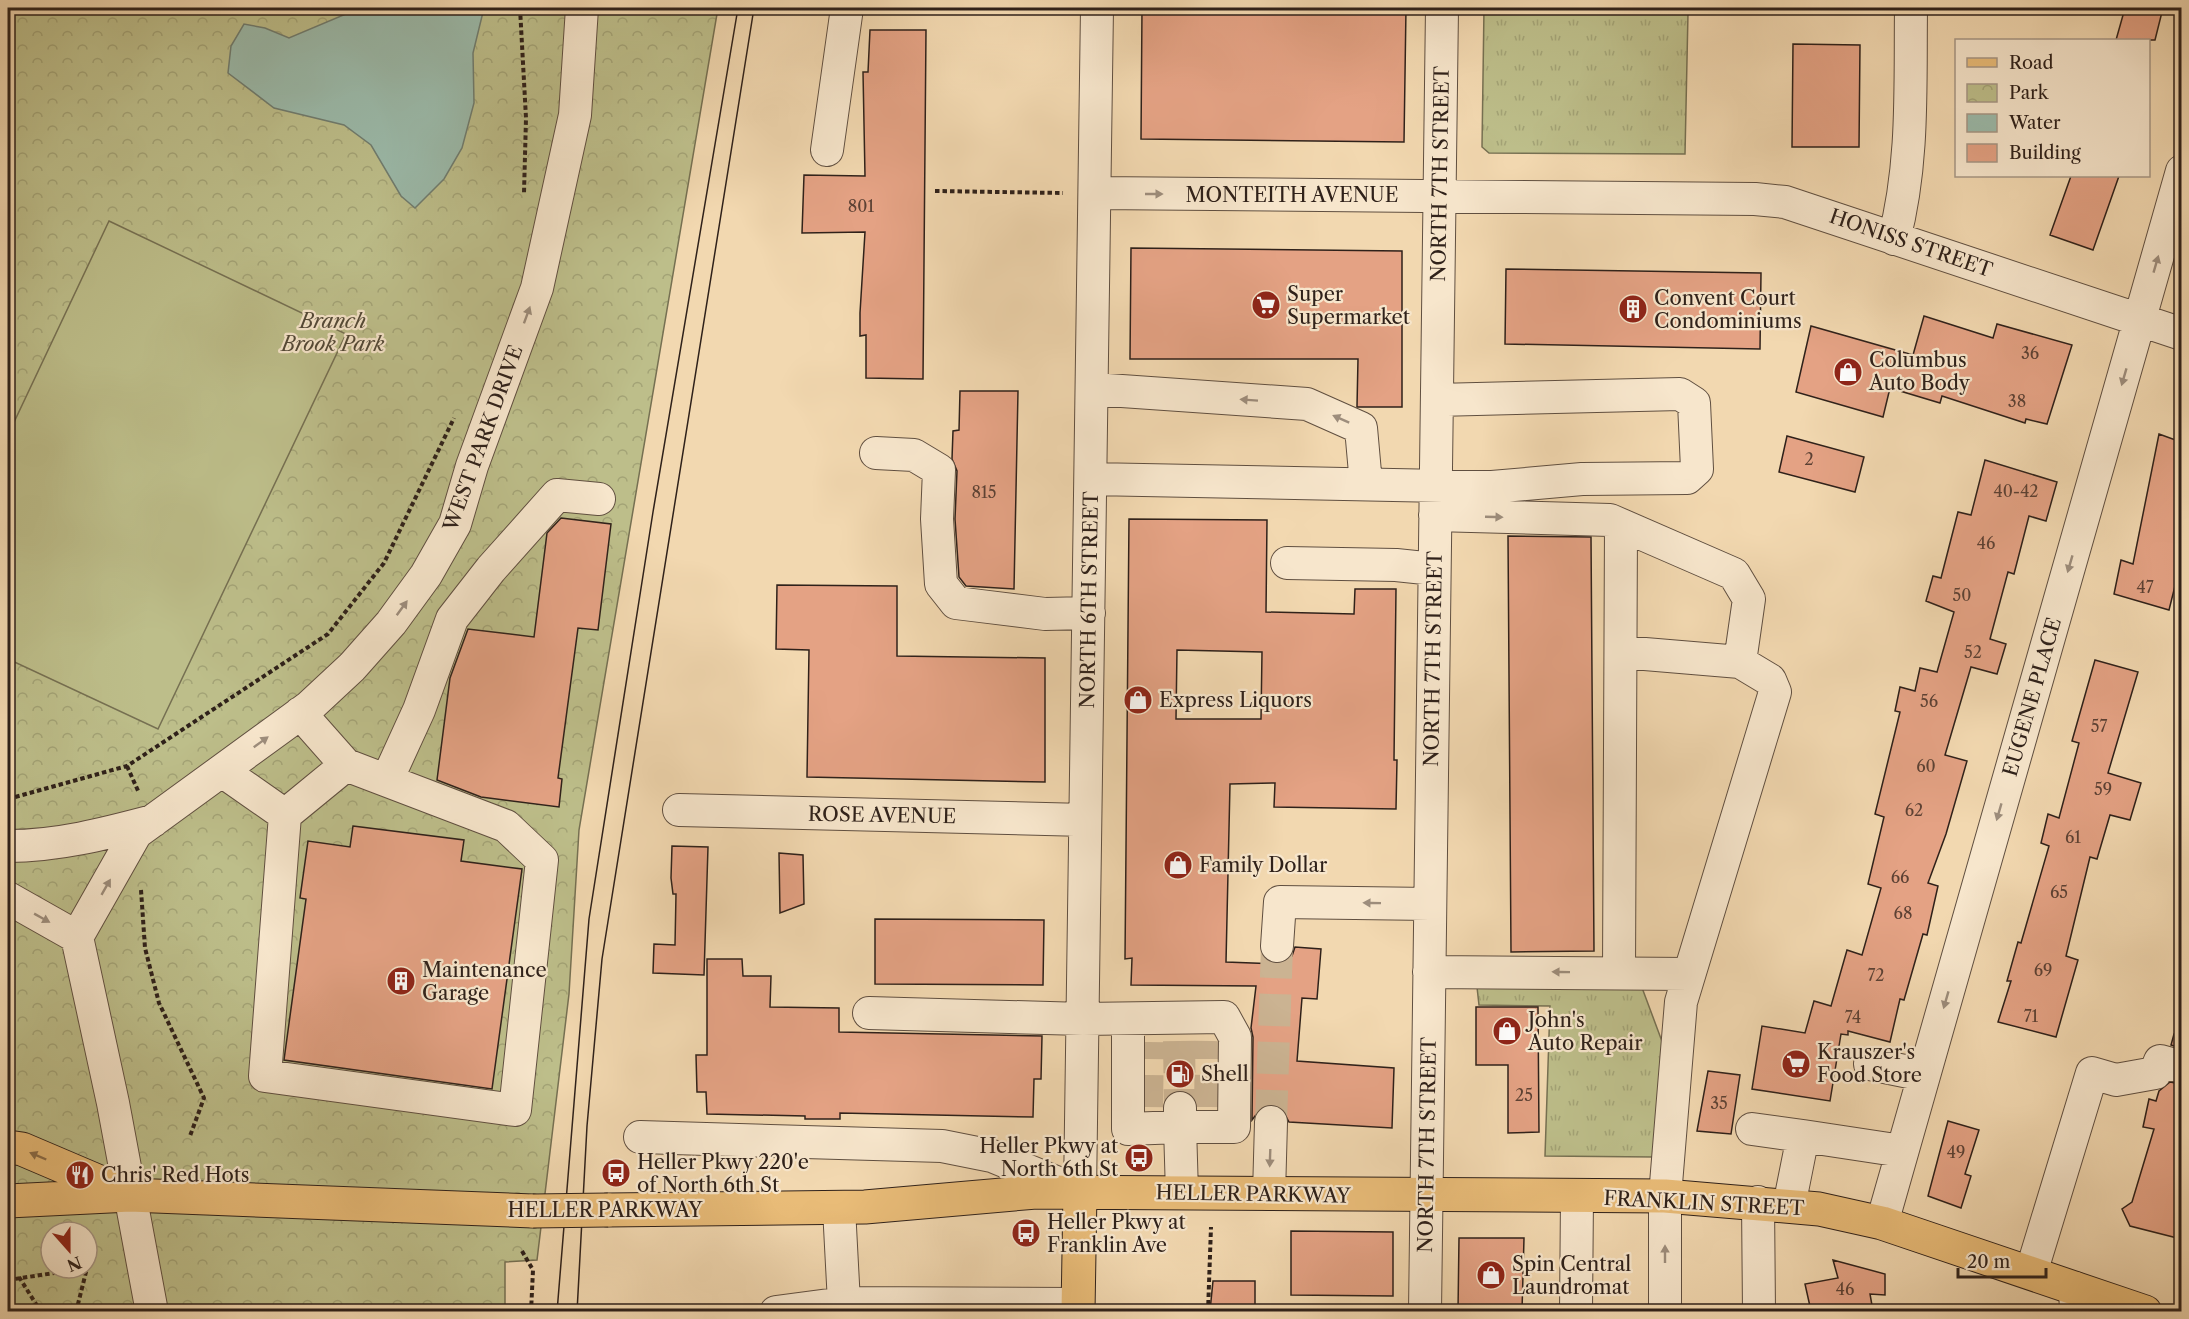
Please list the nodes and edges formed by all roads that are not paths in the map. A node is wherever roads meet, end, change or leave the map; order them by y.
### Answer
1 (582, 8) edge
2 (847, 8) edge
3 (1097, 8) edge
4 (1442, 8) edge
5 (1911, 8) edge
6 (827, 150) dead end
7 (2181, 171) edge
8 (1096, 193) junction
9 (1440, 196) junction
10 (1632, 198) joint
11 (1894, 239) junction
12 (2140, 320) junction
13 (2181, 334) edge
14 (1093, 390) junction
15 (1437, 400) junction
16 (876, 453) dead end
17 (1091, 479) junction
18 (1366, 484) junction
19 (599, 499) dead end
20 (1435, 500) junction
21 (1622, 526) junction
22 (1287, 562) dead end
23 (1434, 569) junction
24 (1089, 613) junction
25 (1621, 652) junction
26 (1740, 662) junction
27 (300, 713) junction
28 (346, 765) junction
29 (222, 771) junction
30 (387, 780) junction
31 (679, 810) dead end
32 (285, 814) junction
33 (1085, 820) junction
34 (153, 821) junction
35 (8, 846) edge
36 (8, 898) edge
37 (1430, 904) junction
38 (77, 937) junction
39 (1277, 946) tunnel mouth
40 (1429, 972) junction
41 (1619, 973) junction
42 (1689, 974) junction
43 (869, 1013) dead end
44 (1083, 1019) junction
45 (1141, 1026) junction
46 (1870, 1065) dead end
47 (2181, 1067) edge
48 (1924, 1076) junction
49 (1195, 1117) junction
50 (1271, 1122) tunnel mouth
51 (1752, 1129) dead end
52 (1803, 1136) junction
53 (640, 1137) dead end
54 (8, 1147) edge
55 (1902, 1151) junction
56 (1080, 1192) junction
57 (1182, 1193) junction
58 (1269, 1194) junction
59 (130, 1195) junction
60 (1426, 1196) junction
61 (1577, 1196) junction
62 (1665, 1196) junction
63 (8, 1201) edge
64 (1774, 1204) junction
65 (839, 1208) junction
66 (1882, 1223) junction
67 (2031, 1273) junction
68 (2075, 1300) edge
69 (844, 1303) junction
70 (1078, 1308) edge
71 (1005, 1309) edge
72 (152, 1311) edge
73 (776, 1311) edge
74 (1425, 1311) edge
75 (1576, 1311) edge
76 (1665, 1311) edge
77 (1760, 1311) edge
78 (2145, 1311) edge

27 -> 1 street, WEST PARK DRIVE
2 - 6 street
3 - 8 street, NORTH 6TH STREET
4 - 9 street, NORTH 7TH STREET
5 - 11 street
12 -> 7 street, EUGENE PLACE
8 -> 9 street, MONTEITH AVENUE
8 - 14 street, NORTH 6TH STREET
9 - 10 street, MONTEITH AVENUE
9 - 15 street, NORTH 7TH STREET
10 - 11 street, HONISS STREET
11 - 12 street, HONISS STREET
12 - 13 street, HONISS STREET
12 -> 48 street, EUGENE PLACE
14 - 17 street, NORTH 6TH STREET
18 -> 14 street
15 - 20 street, NORTH 7TH STREET
15 - 20 street
16 - 24 street
17 - 18 street
17 - 24 street, NORTH 6TH STREET
18 - 20 street
19 - 30 street
20 -> 21 street
20 - 23 street, NORTH 7TH STREET
21 - 25 street
21 - 26 street
22 - 23 street
23 - 37 street, NORTH 7TH STREET
24 - 33 street, NORTH 6TH STREET
25 - 26 street
25 - 41 street
26 - 42 street
27 - 28 street
29 -> 27 street, WEST PARK DRIVE
28 - 30 street
28 - 32 street
29 - 32 street
29 - 34 street, WEST PARK DRIVE
30 - 32 street
31 - 33 street, ROSE AVENUE
33 - 44 street, NORTH 6TH STREET
34 - 35 street
38 -> 34 street, WEST PARK DRIVE
36 -> 38 street
37 -> 39 street
37 - 40 street, NORTH 7TH STREET
38 - 59 street
41 -> 40 street
40 - 60 street, NORTH 7TH STREET
41 - 42 street
42 - 62 street
43 - 44 street
44 - 45 street
44 - 56 street, NORTH 6TH STREET
45 - 49 street
45 - 49 street
46 - 48 street
47 - 67 street
48 - 55 street, EUGENE PLACE
49 - 57 street
50 -> 58 street
51 - 52 street
52 - 55 street
52 - 64 street
53 - 56 street, HELLER PARKWAY
59 -> 54 main road, HELLER PARKWAY
55 - 66 street, EUGENE PLACE
56 - 57 main road, HELLER PARKWAY
56 - 65 main road, HELLER PARKWAY
56 - 70 main road
57 - 58 main road, HELLER PARKWAY
58 - 60 main road, HELLER PARKWAY
59 - 63 main road, HELLER PARKWAY
59 - 65 main road, HELLER PARKWAY, bridge
59 - 72 street
60 - 61 main road, FRANKLIN STREET
60 - 74 street, NORTH 7TH STREET
61 - 62 main road, FRANKLIN STREET
61 - 75 street
62 - 64 main road, FRANKLIN STREET
76 -> 62 street
64 - 66 main road, FRANKLIN STREET
64 - 77 street
65 - 69 street
66 - 67 main road, FRANKLIN STREET
67 - 68 main road, FRANKLIN STREET
68 - 78 main road, FRANKLIN STREET
69 - 71 street
69 - 73 street
70 - 71 street

